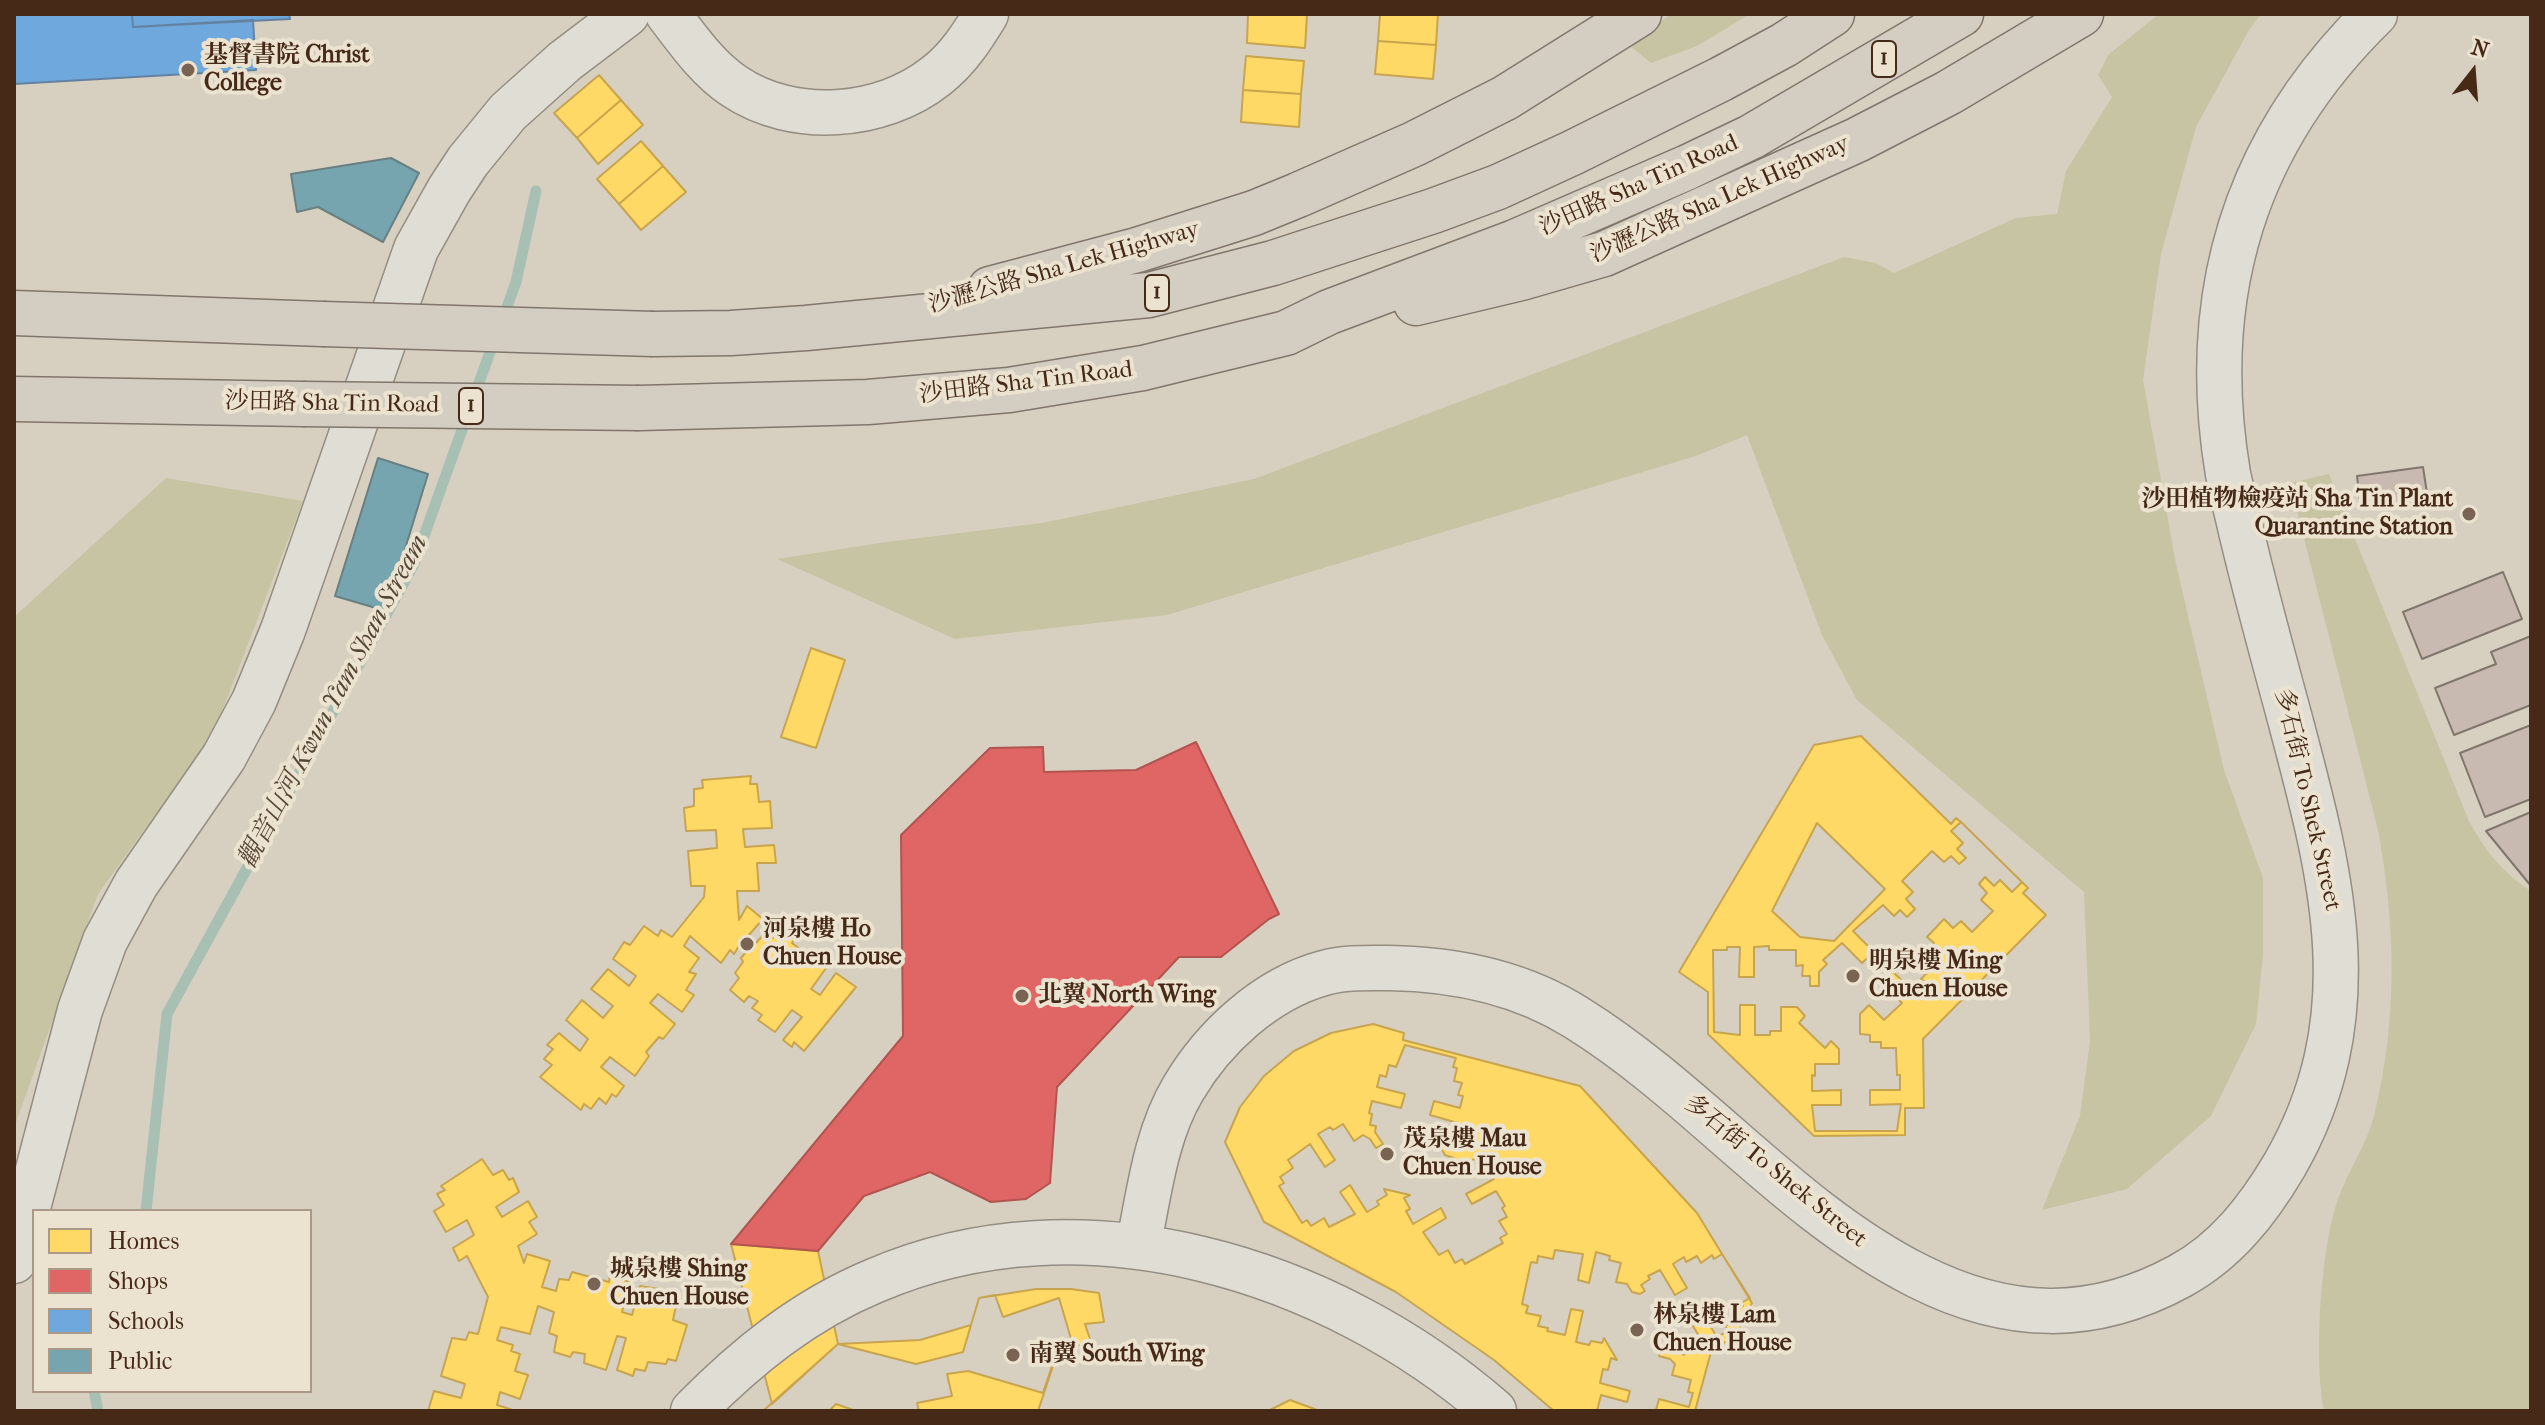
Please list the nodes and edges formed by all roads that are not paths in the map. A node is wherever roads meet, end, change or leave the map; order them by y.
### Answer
1 (627, 14) edge
2 (668, 14) edge
3 (986, 14) edge
4 (1639, 14) edge
5 (1832, 14) edge
6 (1961, 14) edge
7 (2081, 14) edge
8 (2375, 14) edge
9 (14, 313) edge
10 (871, 322) junction
11 (1286, 333) junction
12 (14, 399) edge
13 (1138, 1247) junction
14 (14, 1261) edge
15 (693, 1411) edge
16 (1494, 1411) edge

1 - 14 street
2 - 3 street
4 - 10 highway, 沙瀝公路 Sha Lek Highway
5 - 10 highway, 1
6 - 11 highway, 沙田路 Sha Tin Road / 1
7 - 11 highway, 沙瀝公路 Sha Lek Highway
8 - 13 street, 多石街 To Shek Street
9 - 10 highway, 1, bridge
11 - 12 highway, 沙田路 Sha Tin Road / 1, bridge
13 - 15 street
13 - 16 street

